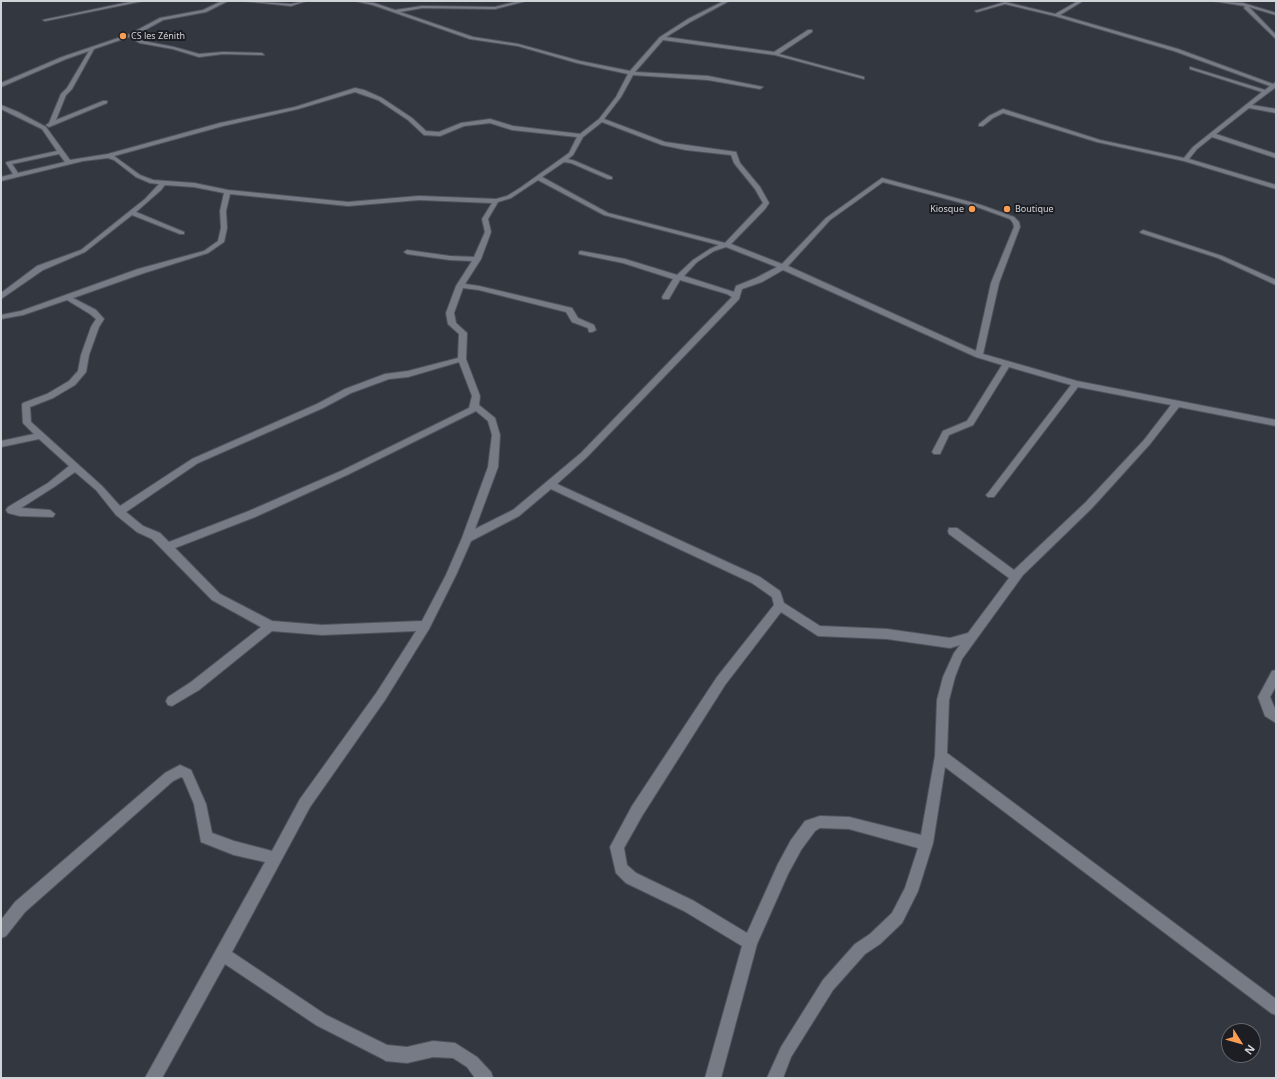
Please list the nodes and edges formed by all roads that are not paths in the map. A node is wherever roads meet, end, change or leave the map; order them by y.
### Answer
1 (141, 1) edge
2 (226, 1) edge
3 (246, 1) edge
4 (304, 1) edge
5 (357, 1) edge
6 (524, 1) edge
7 (727, 1) edge
8 (1081, 1) edge
9 (1214, 1) edge
10 (1242, 3) edge
11 (395, 11) junction
12 (977, 11) dead end
13 (1254, 12) junction
14 (1056, 15) junction
15 (1276, 15) edge
16 (45, 20) dead end
17 (810, 31) dead end
18 (129, 35) junction
19 (662, 38) junction
20 (1276, 38) edge
21 (92, 50) junction
22 (262, 54) dead end
23 (775, 54) junction
24 (1192, 68) dead end
25 (631, 73) junction
26 (862, 78) dead end
27 (1, 85) edge
28 (1275, 85) edge
29 (760, 86) dead end
30 (1266, 92) junction
31 (105, 102) dead end
32 (1247, 106) junction
33 (1, 107) edge
34 (1276, 111) edge
35 (601, 120) junction
36 (52, 123) junction
37 (981, 125) dead end
38 (44, 128) junction
39 (1212, 135) junction
40 (581, 136) junction
41 (60, 152) junction
42 (109, 156) junction
43 (1276, 156) edge
44 (563, 160) junction
45 (1185, 160) junction
46 (69, 163) junction
47 (16, 176) junction
48 (538, 178) junction
49 (610, 178) dead end
50 (1, 179) edge
51 (162, 184) junction
52 (1276, 187) edge
53 (228, 192) junction
54 (496, 201) junction
55 (131, 212) junction
56 (1143, 232) dead end
57 (182, 233) dead end
58 (726, 244) junction
59 (406, 252) dead end
60 (581, 253) dead end
61 (476, 259) junction
62 (783, 267) junction
63 (679, 278) junction
64 (1276, 283) edge
65 (460, 286) junction
66 (666, 296) dead end
67 (1, 297) edge
68 (68, 297) junction
69 (736, 297) junction
70 (1, 317) edge
71 (592, 330) dead end
72 (979, 355) junction
73 (462, 359) junction
74 (1007, 363) junction
75 (1076, 384) junction
76 (1178, 403) junction
77 (475, 406) junction
78 (1276, 423) edge
79 (40, 436) junction
80 (1, 444) edge
81 (937, 452) dead end
82 (76, 466) junction
83 (550, 485) junction
84 (991, 495) dead end
85 (120, 512) junction
86 (50, 514) dead end
87 (953, 531) dead end
88 (467, 538) junction
89 (167, 547) junction
90 (1016, 577) junction
91 (780, 606) junction
92 (270, 626) junction
93 (425, 626) junction
94 (971, 637) junction
95 (1276, 675) edge
96 (172, 701) dead end
97 (1276, 718) edge
98 (941, 756) junction
99 (926, 843) junction
100 (275, 858) junction
101 (1, 931) edge
102 (750, 943) junction
103 (223, 954) junction
104 (1276, 1008) edge
105 (153, 1078) edge
106 (485, 1078) edge
107 (713, 1078) edge
108 (775, 1078) edge

1 - 16 street
2 - 18 street
3 - 4 street
5 - 11 street
6 - 11 street
7 - 19 street
8 - 14 street
9 - 10 street
10 - 13 street
10 - 15 street
11 - 25 street
12 - 14 street
13 - 15 street
13 - 20 street
14 - 28 street
17 - 23 street
18 - 21 street
18 - 22 street
19 - 23 street
19 - 25 street
21 - 27 street
21 - 36 street
23 - 26 street
24 - 30 street
25 - 29 street
25 - 35 street
28 - 30 street
30 - 32 street
31 - 36 street
32 - 34 street
32 - 39 street
33 - 38 street
35 - 40 street
35 - 58 street
36 - 38 street
37 - 45 street
38 - 41 street
39 - 43 street
39 - 45 street
40 - 42 street
40 - 44 street
41 - 46 street
41 - 47 street
42 - 46 street
42 - 51 street
44 - 48 street
44 - 49 street
45 - 52 street
46 - 47 street
47 - 50 street
48 - 54 street
48 - 58 street
51 - 53 street
51 - 55 street
53 - 54 street
53 - 68 street
54 - 61 street
55 - 57 street
55 - 67 street
56 - 64 street
58 - 62 street
58 - 63 street
59 - 61 street
60 - 63 street
61 - 65 street
62 - 69 street
62 - 72 street
62 - 72 street
63 - 66 street
63 - 69 street
65 - 71 street
65 - 73 street
68 - 70 street
68 - 79 street
69 - 83 street
72 - 74 street
73 - 77 street
73 - 85 street
74 - 75 street
74 - 81 street
75 - 76 street
75 - 84 street
76 - 78 street
76 - 90 street
77 - 88 street
77 - 89 street
79 - 80 street
79 - 82 street
82 - 85 street
82 - 86 street
83 - 88 street
83 - 91 street
85 - 89 street
87 - 90 street
88 - 93 street
89 - 92 street
90 - 94 street
91 - 94 street
91 - 102 street
92 - 93 street
92 - 96 street
93 - 100 street
94 - 98 street
95 - 97 street
98 - 99 street
98 - 104 street
99 - 102 street
99 - 108 street
100 - 101 street
100 - 103 street
102 - 107 street
103 - 105 street
103 - 106 street

